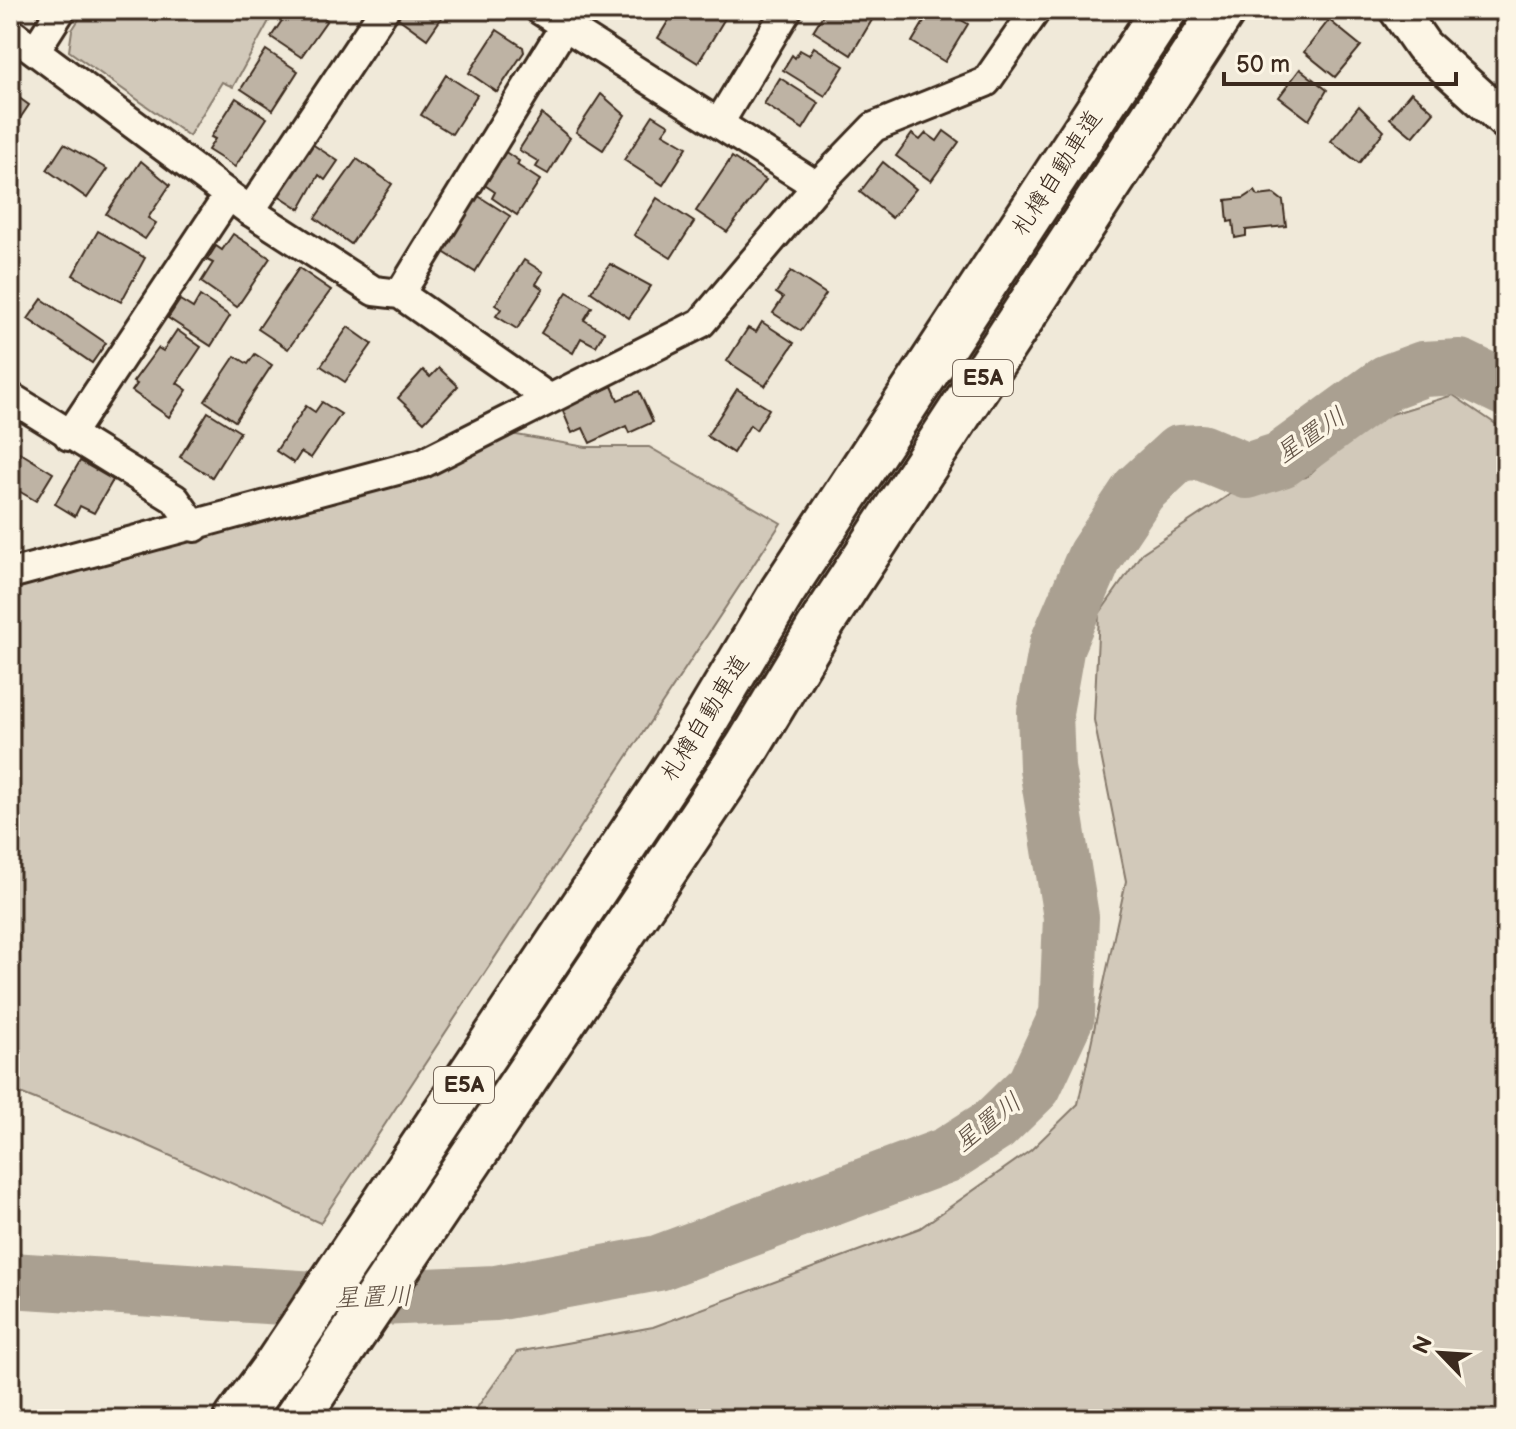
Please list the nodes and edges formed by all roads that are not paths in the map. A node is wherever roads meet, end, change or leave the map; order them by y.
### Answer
1 (61, 10) edge
2 (384, 10) edge
3 (787, 10) edge
4 (1036, 10) edge
5 (1164, 10) edge
6 (1223, 10) edge
7 (1398, 10) edge
8 (548, 15) edge
9 (10, 32) edge
10 (36, 49) junction
11 (1506, 121) edge
12 (719, 123) junction
13 (817, 186) junction
14 (239, 203) junction
15 (400, 294) junction
16 (10, 397) edge
17 (547, 397) junction
18 (69, 436) junction
19 (195, 527) junction
20 (10, 574) edge
21 (237, 1419) edge
22 (296, 1419) edge

1 - 10 street
2 - 14 street
3 - 12 street
4 - 13 street
5 - 21 highway, 札樽自動車道 / E5A
6 - 22 highway, 札樽自動車道 / E5A
7 - 11 street
8 - 12 street
8 - 15 street
9 - 10 street
10 - 14 street
12 - 13 street
13 - 17 street
14 - 15 street
14 - 18 street
15 - 17 street
16 - 18 street
17 - 19 street
18 - 19 street
19 - 20 street

